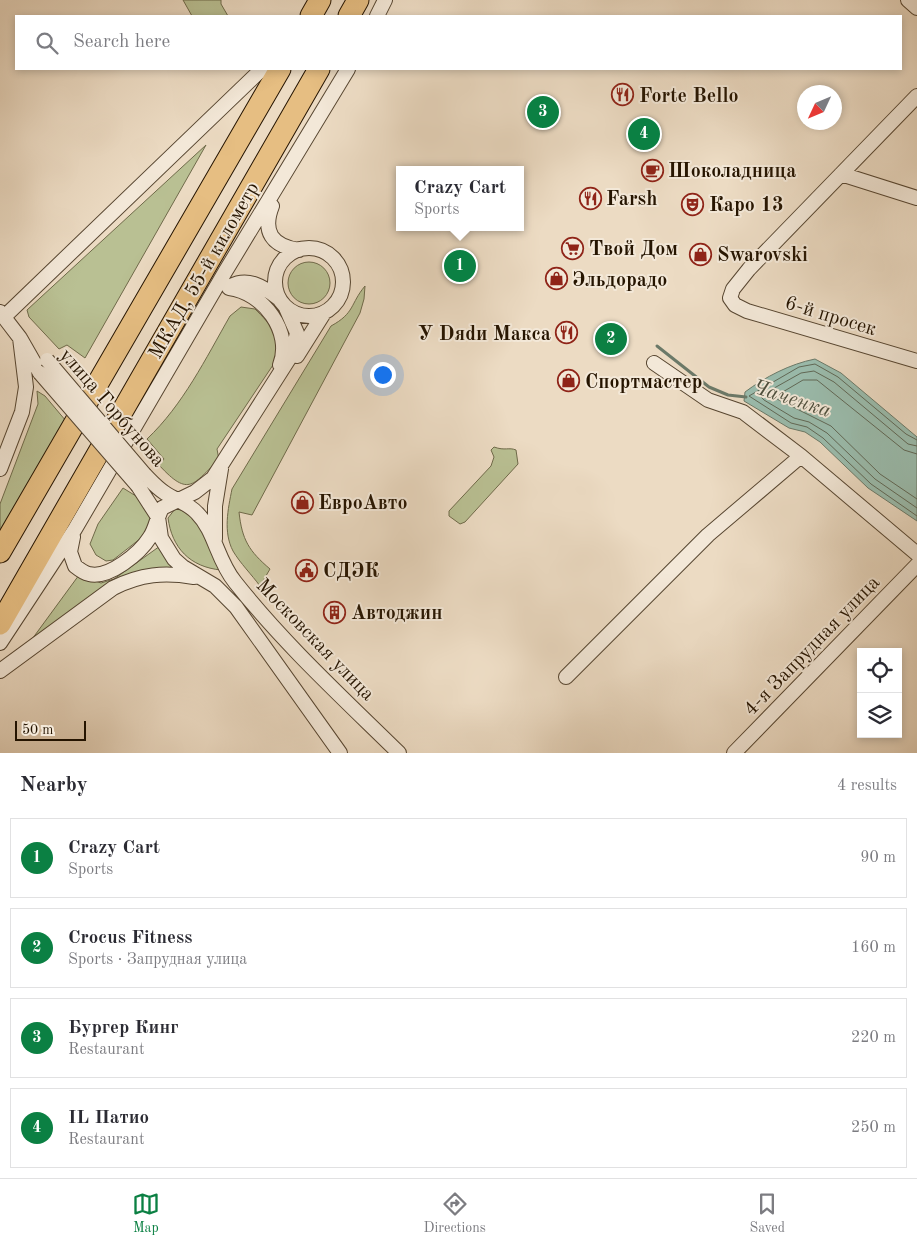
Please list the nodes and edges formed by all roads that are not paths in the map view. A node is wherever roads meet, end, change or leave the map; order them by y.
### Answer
1 (320, 0) edge
2 (358, 0) edge
3 (385, 0) edge
4 (908, 0) edge
5 (917, 8) edge
6 (310, 15) edge
7 (350, 15) edge
8 (378, 15) edge
9 (261, 70) edge
10 (279, 70) edge
11 (318, 70) edge
12 (347, 70) edge
13 (917, 96) edge
14 (841, 174) junction
15 (279, 185) junction
16 (917, 198) edge
17 (299, 250) junction
18 (229, 288) junction
19 (282, 303) junction
20 (324, 313) junction
21 (2, 315) edge
22 (196, 322) junction
23 (20, 338) junction
24 (32, 359) junction
25 (48, 360) junction
26 (917, 361) edge
27 (654, 362) dead end
28 (24, 372) junction
29 (272, 384) junction
30 (801, 456) junction
31 (222, 467) junction
32 (0, 470) edge
33 (142, 480) junction
34 (178, 500) junction
35 (158, 518) junction
36 (76, 529) junction
37 (215, 545) junction
38 (0, 552) edge
39 (917, 554) edge
40 (917, 565) edge
41 (226, 570) junction
42 (201, 578) junction
43 (0, 624) edge
44 (0, 643) edge
45 (0, 671) edge
46 (566, 677) dead end
47 (340, 753) edge
48 (399, 753) edge
49 (734, 753) edge

1 - 6 highway
2 - 7 highway
3 - 8 street
4 - 5 street
9 - 21 street
10 - 38 highway, МКАД, 55-й километр
11 - 43 highway, МКАД, 55-й километр
12 - 15 street
13 - 14 street
14 - 16 street
14 - 26 street, 6-й просек
15 - 17 street
15 - 22 street
17 - 19 street
17 - 20 street
18 - 19 street
18 - 22 street
18 - 29 street
19 - 20 street
19 - 29 street
20 - 29 street
21 - 23 street, улица Горбунова
22 - 36 street
23 - 24 street, улица Горбунова
23 - 25 street, улица Горбунова
23 - 28 street
24 - 25 street
24 - 28 street
24 - 33 street, улица Горбунова, bridge
25 - 33 street, улица Горбунова, bridge
27 - 30 street
28 - 32 street
29 - 31 street
30 - 39 street
30 - 46 street
31 - 34 street
31 - 37 street
33 - 34 street, улица Горбунова
33 - 35 street, улица Горбунова
34 - 35 street
34 - 37 street, улица Горбунова
35 - 36 street
35 - 42 street, Московская улица
36 - 44 street
37 - 41 street, Московская улица
40 - 49 street, 4-я Запрудная улица
41 - 42 street
41 - 48 street, Московская улица
42 - 45 street
42 - 47 street, Московская улица

